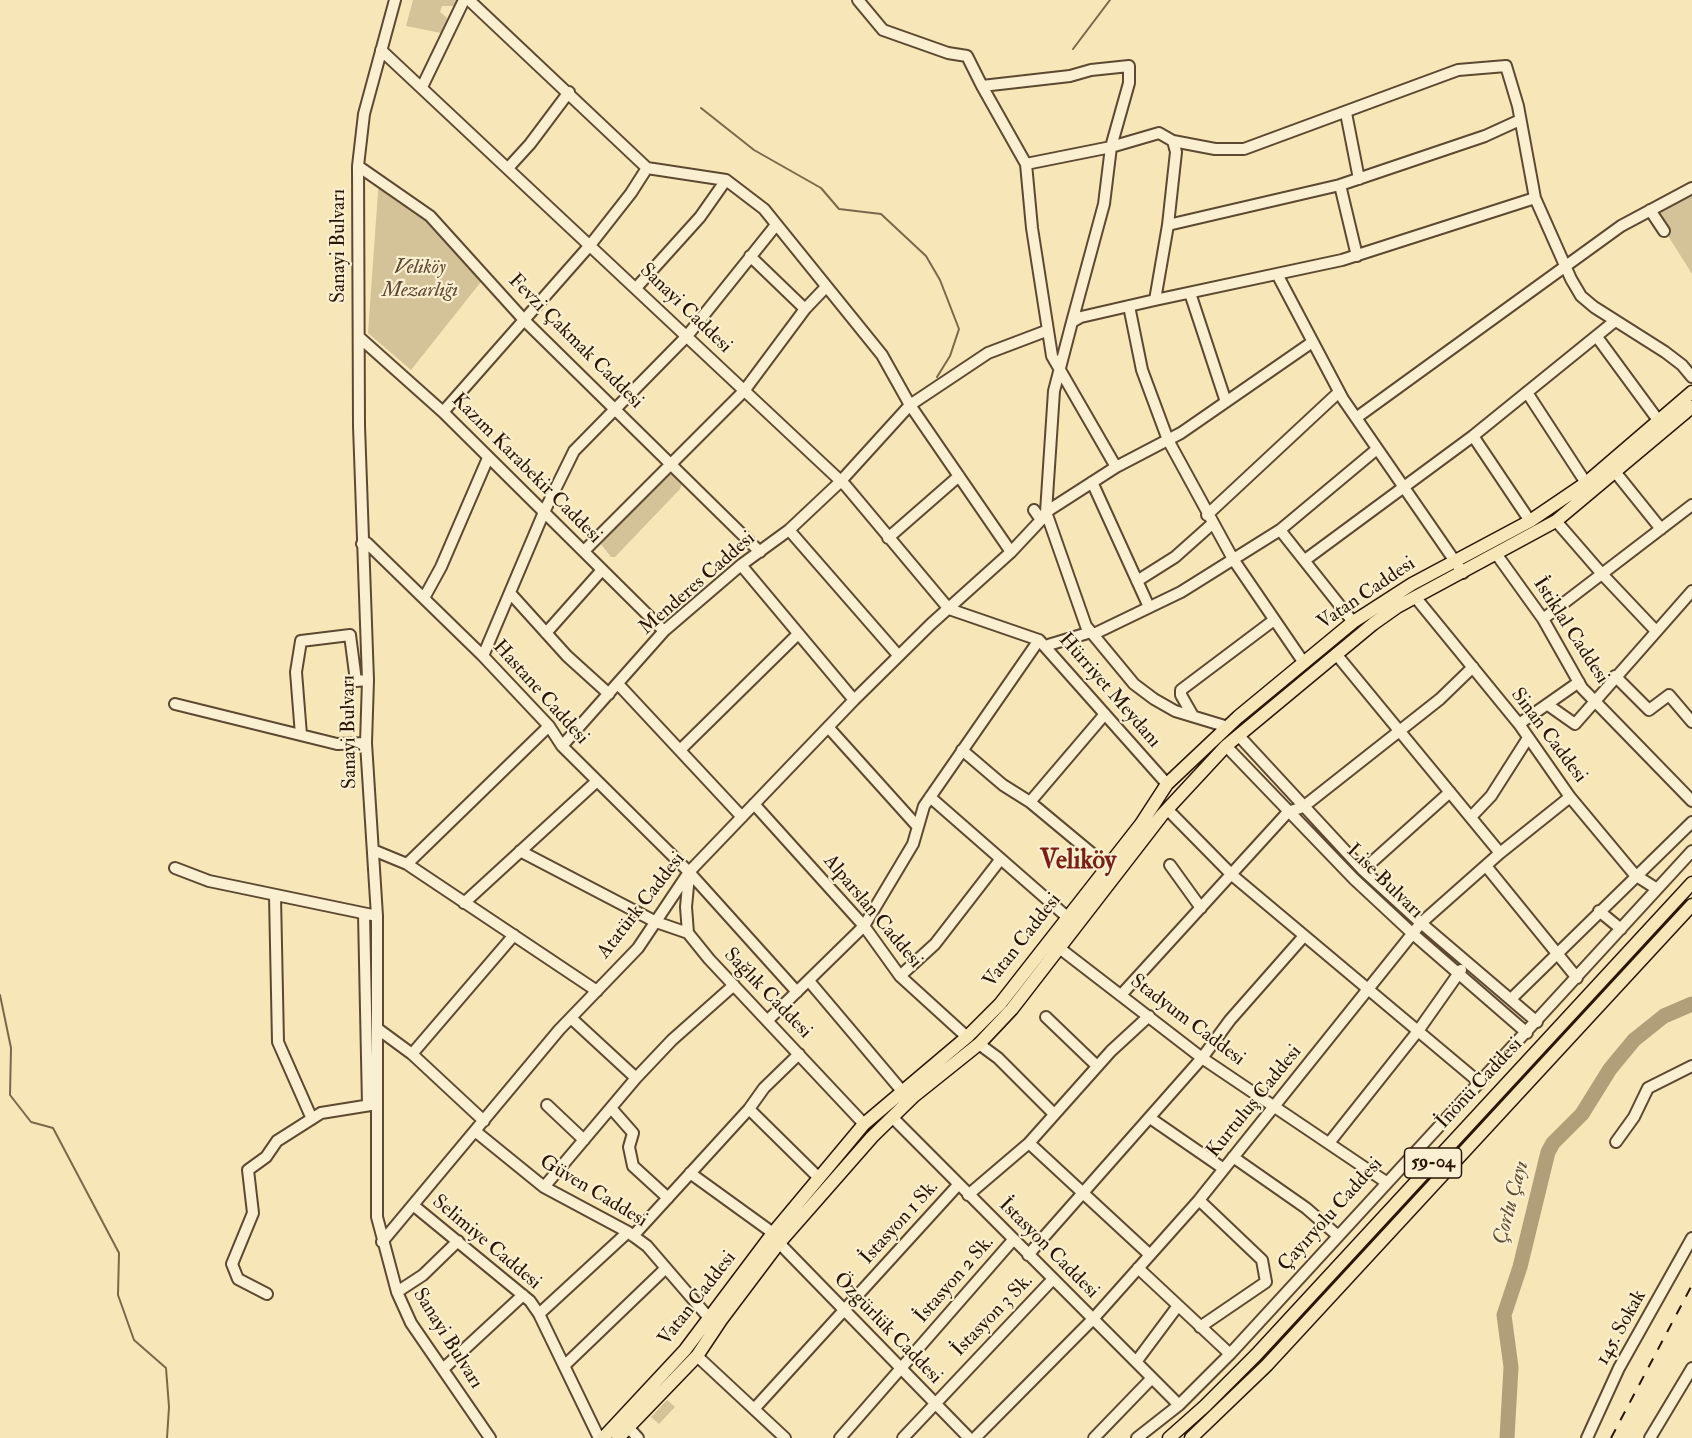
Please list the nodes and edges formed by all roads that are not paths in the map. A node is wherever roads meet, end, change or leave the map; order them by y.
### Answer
1 (395, 0) edge
2 (464, 0) edge
3 (469, 0) edge
4 (858, 0) edge
5 (381, 50) junction
6 (982, 86) junction
7 (422, 87) junction
8 (569, 92) junction
9 (1346, 113) junction
10 (1520, 120) junction
11 (1173, 141) junction
12 (1111, 147) junction
13 (1026, 164) junction
14 (358, 166) junction
15 (509, 167) junction
16 (647, 168) junction
17 (1359, 179) junction
18 (726, 180) junction
19 (1340, 185) junction
20 (1692, 188) edge
21 (1535, 198) junction
22 (1650, 210) junction
23 (776, 225) junction
24 (1168, 225) junction
25 (1664, 231) dead end
26 (591, 244) junction
27 (750, 256) junction
28 (1358, 256) junction
29 (1565, 266) junction
30 (1277, 274) junction
31 (826, 287) junction
32 (636, 288) junction
33 (1190, 293) junction
34 (1155, 300) junction
35 (1129, 306) junction
36 (805, 309) junction
37 (525, 321) junction
38 (1615, 321) junction
39 (1072, 322) junction
40 (1046, 331) junction
41 (687, 336) junction
42 (359, 337) junction
43 (1597, 337) junction
44 (1311, 343) junction
45 (1059, 366) junction
46 (1692, 377) edge
47 (744, 391) junction
48 (1339, 392) junction
49 (1692, 392) edge
50 (1528, 394) junction
51 (1226, 402) junction
52 (910, 405) junction
53 (1692, 407) edge
54 (617, 410) junction
55 (443, 412) junction
56 (1356, 418) junction
57 (1658, 420) junction
58 (1473, 436) junction
59 (1168, 440) junction
60 (1377, 449) junction
61 (488, 458) junction
62 (671, 464) junction
63 (1116, 467) junction
64 (1616, 473) junction
65 (959, 476) junction
66 (1092, 482) junction
67 (840, 483) junction
68 (1586, 483) junction
69 (1406, 488) junction
70 (1692, 505) edge
71 (1034, 510) dead end
72 (544, 512) junction
73 (1043, 516) junction
74 (1210, 520) junction
75 (1530, 521) junction
76 (1557, 521) junction
77 (789, 530) junction
78 (1280, 530) junction
79 (1661, 530) junction
80 (888, 538) junction
81 (362, 544) junction
82 (584, 551) junction
83 (760, 552) junction
84 (1011, 552) junction
85 (1497, 555) junction
86 (1233, 559) junction
87 (1305, 560) junction
88 (741, 565) junction
89 (1460, 568) junction
90 (602, 570) junction
91 (1602, 574) junction
92 (1137, 581) junction
93 (1692, 591) edge
94 (511, 594) junction
95 (424, 598) junction
96 (1416, 598) junction
97 (1149, 607) junction
98 (949, 609) junction
99 (1274, 620) junction
100 (1543, 620) junction
101 (1353, 622) junction
102 (1655, 630) junction
103 (664, 631) junction
104 (546, 633) junction
105 (1092, 633) junction
106 (797, 635) junction
107 (365, 639) junction
108 (350, 640) junction
109 (1042, 643) junction
110 (1336, 654) junction
111 (898, 655) junction
112 (483, 656) junction
113 (1304, 663) junction
114 (1473, 667) junction
115 (1615, 676) junction
116 (368, 680) junction
117 (1579, 682) junction
118 (618, 684) junction
119 (609, 694) junction
120 (854, 700) junction
121 (1595, 702) junction
122 (175, 704) dead end
123 (1548, 705) junction
124 (1105, 714) junction
125 (1193, 716) junction
126 (1692, 722) edge
127 (1519, 724) junction
128 (549, 726) junction
129 (828, 727) junction
130 (1227, 727) junction
131 (1398, 729) junction
132 (301, 735) junction
133 (1239, 736) junction
134 (1528, 738) junction
135 (366, 743) junction
136 (562, 746) junction
137 (1226, 746) junction
138 (680, 750) junction
139 (962, 750) junction
140 (597, 781) junction
141 (1167, 784) junction
142 (1450, 792) junction
143 (930, 797) junction
144 (1570, 797) junction
145 (1692, 801) edge
146 (1030, 802) junction
147 (754, 804) junction
148 (1303, 807) junction
149 (1167, 809) junction
150 (1288, 812) junction
151 (1471, 817) junction
152 (742, 818) junction
153 (1692, 822) edge
154 (918, 827) junction
155 (373, 850) junction
156 (520, 851) junction
157 (1692, 851) edge
158 (1500, 853) junction
159 (1000, 860) junction
160 (407, 864) junction
161 (1170, 865) dead end
162 (1107, 866) junction
163 (1486, 866) junction
164 (175, 868) dead end
165 (1363, 870) junction
166 (689, 872) junction
167 (1232, 875) junction
168 (1635, 875) junction
169 (1354, 879) junction
170 (1692, 883) edge
171 (1363, 888) junction
172 (1657, 890) junction
173 (275, 896) junction
174 (464, 903) junction
175 (1692, 905) edge
176 (1201, 908) junction
177 (1599, 911) junction
178 (364, 914) junction
179 (377, 916) junction
180 (1066, 916) junction
181 (656, 922) junction
182 (1421, 923) junction
183 (864, 926) junction
184 (1621, 929) junction
185 (688, 933) junction
186 (1413, 934) junction
187 (514, 936) junction
188 (1304, 936) junction
189 (1058, 946) junction
190 (1556, 954) junction
191 (1465, 961) junction
192 (1459, 975) junction
193 (900, 976) junction
194 (1577, 978) junction
195 (809, 981) junction
196 (734, 985) junction
197 (597, 990) junction
198 (1368, 990) junction
199 (797, 992) junction
200 (1121, 995) junction
201 (1510, 999) junction
202 (1149, 1016) junction
203 (1046, 1017) dead end
204 (571, 1018) junction
205 (768, 1020) junction
206 (1537, 1022) junction
207 (378, 1029) junction
208 (1418, 1031) junction
209 (1527, 1032) junction
210 (967, 1037) junction
211 (978, 1044) junction
212 (412, 1054) junction
213 (799, 1054) junction
214 (1203, 1058) junction
215 (1097, 1066) junction
216 (1692, 1066) edge
217 (636, 1078) junction
218 (1480, 1083) junction
219 (902, 1090) junction
220 (372, 1104) junction
221 (547, 1105) dead end
222 (1274, 1106) junction
223 (611, 1108) junction
224 (749, 1109) junction
225 (1054, 1114) junction
226 (893, 1118) junction
227 (1150, 1118) junction
228 (312, 1119) junction
229 (868, 1119) junction
230 (484, 1121) junction
231 (883, 1126) junction
232 (475, 1131) junction
233 (584, 1140) junction
234 (1616, 1142) dead end
235 (1029, 1143) junction
236 (1329, 1143) junction
237 (1233, 1158) junction
238 (1224, 1169) junction
239 (690, 1173) junction
240 (819, 1178) junction
241 (1386, 1182) junction
242 (958, 1185) junction
243 (544, 1187) junction
244 (1084, 1193) junction
245 (968, 1195) junction
246 (668, 1198) junction
247 (1199, 1200) junction
248 (413, 1205) junction
249 (631, 1234) junction
250 (1337, 1236) junction
251 (776, 1238) junction
252 (1692, 1238) edge
253 (1013, 1240) junction
254 (382, 1242) junction
255 (458, 1242) junction
256 (1028, 1255) junction
257 (1150, 1255) junction
258 (666, 1268) junction
259 (1138, 1269) junction
260 (1053, 1279) junction
261 (397, 1292) junction
262 (267, 1294) dead end
263 (523, 1295) junction
264 (1177, 1306) junction
265 (844, 1311) junction
266 (539, 1314) junction
267 (709, 1318) junction
268 (1093, 1319) junction
269 (1200, 1327) junction
270 (1230, 1354) junction
271 (697, 1356) junction
272 (1136, 1362) junction
273 (564, 1366) junction
274 (1692, 1368) edge
275 (443, 1369) junction
276 (900, 1370) junction
277 (1152, 1378) junction
278 (935, 1404) junction
279 (1179, 1405) junction
280 (755, 1408) junction
281 (628, 1427) junction
282 (490, 1438) edge
283 (601, 1438) edge
284 (618, 1438) edge
285 (638, 1438) edge
286 (785, 1438) edge
287 (840, 1438) edge
288 (903, 1438) edge
289 (969, 1438) edge
290 (975, 1438) edge
291 (1094, 1438) edge
292 (1137, 1438) edge
293 (1169, 1438) edge
294 (1191, 1438) edge
295 (1587, 1438) edge
296 (1650, 1438) edge

1 - 5 street, Sanayi Bulvarı
2 - 7 street
3 - 8 street
4 - 6 street
5 - 7 street, Sanayi Caddesi
5 - 14 street, Sanayi Bulvarı
6 - 12 street
6 - 13 street
7 - 15 street, Sanayi Caddesi
8 - 15 street
8 - 16 street
9 - 10 street
9 - 11 street
9 - 17 street
10 - 17 street
10 - 21 street
11 - 12 street
11 - 24 street
12 - 13 street
12 - 39 street
13 - 40 street
14 - 37 street, Fevzi Çakmak Caddesi
14 - 42 street, Sanayi Bulvarı
15 - 26 street, Sanayi Caddesi
16 - 18 street
16 - 26 street
17 - 19 street
18 - 23 street
18 - 32 street
19 - 24 street
19 - 28 street
20 - 22 street
21 - 28 street
21 - 29 street
22 - 25 street
22 - 29 street
23 - 27 street
23 - 31 street
24 - 34 street
26 - 32 street, Sanayi Caddesi
26 - 37 street
27 - 36 street
27 - 41 street
28 - 30 street
29 - 38 street
29 - 56 street
30 - 33 street
30 - 44 street
31 - 36 street
31 - 52 street
32 - 41 street, Sanayi Caddesi
33 - 34 street
33 - 51 street
34 - 35 street
35 - 39 street
35 - 59 street
36 - 47 street
37 - 54 street, Fevzi Çakmak Caddesi
37 - 55 street
38 - 43 street
38 - 46 street
39 - 45 street
40 - 45 street
40 - 52 street, Menderes Caddesi
41 - 47 street, Sanayi Caddesi
41 - 54 street
42 - 55 street, Kazım Karabekir Caddesi
42 - 81 street, Sanayi Bulvarı
43 - 50 street
43 - 57 street
44 - 48 street
44 - 51 street, Atatürk Caddesi
45 - 63 street
45 - 73 street
47 - 62 street
47 - 67 street, Sanayi Caddesi
48 - 56 street
48 - 74 street
49 - 57 main road, Vatan Caddesi
50 - 58 street
50 - 68 street
51 - 59 street, Atatürk Caddesi
52 - 65 street
52 - 67 street, Menderes Caddesi
53 - 64 main road, Vatan Caddesi
54 - 62 street, Fevzi Çakmak Caddesi
54 - 72 street
55 - 61 street, Kazım Karabekir Caddesi
56 - 60 street
57 - 68 main road, Vatan Caddesi
58 - 69 street
58 - 75 street
59 - 63 street, Atatürk Caddesi
59 - 74 street
60 - 69 street
60 - 78 street
61 - 72 street, Kazım Karabekir Caddesi
61 - 95 street
62 - 82 street
62 - 83 street, Fevzi Çakmak Caddesi
63 - 66 street, Atatürk Caddesi
64 - 76 main road, Vatan Caddesi
64 - 79 street
65 - 80 street
65 - 84 street
66 - 73 street, Atatürk Caddesi
66 - 92 street
67 - 77 street, Menderes Caddesi
67 - 80 street, Sanayi Caddesi
68 - 75 main road, Vatan Caddesi
69 - 87 street
69 - 89 street
70 - 79 street
71 - 73 street
72 - 82 street, Kazım Karabekir Caddesi
72 - 94 street
73 - 84 street, Atatürk Caddesi
73 - 105 street
74 - 86 street
74 - 92 street
75 - 89 main road, Vatan Caddesi
76 - 85 main road, Vatan Caddesi
76 - 91 street
77 - 83 street, Menderes Caddesi
77 - 111 street
78 - 86 street
78 - 87 street
79 - 91 street
80 - 98 street, Sanayi Caddesi
81 - 95 street, Hastane Caddesi
81 - 107 street, Sanayi Bulvarı
82 - 90 street, Kazım Karabekir Caddesi
83 - 88 street, Menderes Caddesi
84 - 98 street, Atatürk Caddesi
85 - 89 main road, Vatan Caddesi
85 - 100 street, İstiklal Caddesi
86 - 97 street
86 - 99 street
87 - 101 street
88 - 103 street, Menderes Caddesi
88 - 106 street
89 - 96 main road, Vatan Caddesi
89 - 101 main road, Vatan Caddesi
90 - 103 street, Kazım Karabekir Caddesi
90 - 104 street
91 - 100 street
91 - 102 street
92 - 97 street
93 - 102 street
94 - 104 street
94 - 112 street
95 - 112 street, Hastane Caddesi
96 - 110 main road, Vatan Caddesi
96 - 114 street, Sinan Caddesi
97 - 105 street
98 - 109 street, Hürriyet Meydanı
98 - 111 street, Atatürk Caddesi
99 - 113 street
99 - 125 street
100 - 117 street, İstiklal Caddesi
101 - 113 main road, Vatan Caddesi
102 - 115 street
103 - 118 street, Menderes Caddesi
104 - 119 street
105 - 109 street
105 - 125 street
106 - 120 street
106 - 138 street
107 - 108 street
107 - 116 street, Sanayi Bulvarı
108 - 116 street
108 - 132 street
109 - 124 street, Hürriyet Meydanı
109 - 139 street
110 - 131 street
110 - 133 main road, Vatan Caddesi
111 - 120 street, Atatürk Caddesi
112 - 128 street, Hastane Caddesi
113 - 130 main road, Vatan Caddesi
114 - 127 street, Sinan Caddesi
114 - 131 street
115 - 121 street
115 - 126 street
116 - 135 street, Sanayi Bulvarı
117 - 121 street, İstiklal Caddesi
117 - 123 street
118 - 119 street, Menderes Caddesi
118 - 138 street
119 - 136 street, Menderes Caddesi
120 - 129 street, Atatürk Caddesi
121 - 123 street
121 - 145 street, İstiklal Caddesi
122 - 132 street
123 - 127 street
124 - 141 street, Hürriyet Meydanı
124 - 146 street
125 - 130 street
127 - 134 street, Sinan Caddesi
128 - 136 street, Hastane Caddesi
128 - 160 street
129 - 147 street, Atatürk Caddesi
129 - 154 street
130 - 141 main road, Vatan Caddesi
131 - 142 street
131 - 148 street
132 - 135 street
133 - 137 main road, Vatan Caddesi
133 - 148 street, Lise Bulvarı
134 - 144 street, Sinan Caddesi
134 - 151 street
135 - 155 street, Sanayi Bulvarı
136 - 140 street, Hastane Caddesi
137 - 149 main road, Vatan Caddesi
137 - 150 street, Lise Bulvarı
138 - 152 street
139 - 143 street
139 - 146 street
140 - 156 street
140 - 166 street, Hastane Caddesi
141 - 162 main road, Vatan Caddesi
142 - 151 street
142 - 165 street
143 - 154 street
143 - 159 street
144 - 158 street, Kurtuluş Caddesi
144 - 168 street, Sinan Caddesi
146 - 162 street
147 - 152 street, Atatürk Caddesi
147 - 183 street, Alparslan Caddesi
148 - 150 street
148 - 165 street, Lise Bulvarı
149 - 167 street
149 - 189 main road, Vatan Caddesi
150 - 167 street
150 - 169 street, Lise Bulvarı
151 - 158 street
152 - 166 street, Atatürk Caddesi
153 - 168 street
154 - 183 street
155 - 160 street
155 - 179 street, Sanayi Bulvarı
156 - 174 street
156 - 181 street
157 - 172 street, Çayıryolu Caddesi
158 - 163 street, Kurtuluş Caddesi
159 - 180 street
159 - 193 street
160 - 174 street
161 - 176 street
162 - 180 main road, Vatan Caddesi
163 - 182 street, Kurtuluş Caddesi
163 - 190 street
164 - 173 street
165 - 169 street
165 - 171 street
165 - 182 street, Lise Bulvarı
166 - 181 street, Atatürk Caddesi
166 - 185 street
166 - 199 street, Hastane Caddesi
167 - 176 street
167 - 188 street
168 - 172 street, Sinan Caddesi
168 - 177 street
169 - 171 street, Lise Bulvarı
170 - 293 main road, İnönü Caddesi / 59-04
171 - 186 street, Lise Bulvarı
172 - 184 street, Çayıryolu Caddesi
173 - 178 street
173 - 228 street
174 - 187 street
175 - 294 main road, 59-04
176 - 200 street
177 - 184 street
177 - 190 street
178 - 179 street
178 - 220 street
179 - 207 street, Sanayi Bulvarı
180 - 210 main road, Vatan Caddesi
181 - 185 street
181 - 197 street, Atatürk Caddesi
182 - 186 street, Kurtuluş Caddesi
182 - 191 street, Lise Bulvarı
183 - 193 street, Alparslan Caddesi
183 - 195 street
184 - 194 street, Çayıryolu Caddesi
185 - 196 street, Sağlık Caddesi
186 - 192 street, Lise Bulvarı
186 - 198 street, Kurtuluş Caddesi
187 - 197 street
187 - 212 street
188 - 198 street
188 - 214 street
189 - 200 street, Stadyum Caddesi
189 - 211 main road, Vatan Caddesi
190 - 194 street
190 - 201 street
191 - 192 street
191 - 201 street, Lise Bulvarı
192 - 208 street
192 - 209 street, Lise Bulvarı
193 - 210 street, Alparslan Caddesi
194 - 206 street, Çayıryolu Caddesi
195 - 199 street
195 - 219 street
196 - 205 street, Sağlık Caddesi
196 - 217 street
197 - 204 street, Atatürk Caddesi
198 - 208 street
198 - 222 street, Kurtuluş Caddesi
199 - 205 street
200 - 202 street, Stadyum Caddesi
201 - 206 street, Lise Bulvarı
202 - 214 street, Stadyum Caddesi
202 - 215 street
203 - 215 street
204 - 217 street
204 - 230 street, Atatürk Caddesi
205 - 213 street, Sağlık Caddesi
206 - 209 street, Çayıryolu Caddesi
207 - 212 street
207 - 220 street, Sanayi Bulvarı
208 - 218 street
208 - 236 street
209 - 218 street, Çayıryolu Caddesi
210 - 219 main road, Vatan Caddesi
211 - 225 street
211 - 226 main road, Vatan Caddesi
212 - 230 street
213 - 224 street
213 - 229 street, Sağlık Caddesi
214 - 222 street, Stadyum Caddesi
214 - 227 street
215 - 225 street
216 - 234 street
217 - 223 street
218 - 241 street, Çayıryolu Caddesi
219 - 229 main road, Vatan Caddesi
220 - 228 street
220 - 254 street, Sanayi Bulvarı
221 - 233 street
222 - 236 street, Stadyum Caddesi
222 - 237 street, Kurtuluş Caddesi
223 - 233 street
223 - 246 street
224 - 239 street
224 - 240 street
225 - 235 street
226 - 231 main road, Vatan Caddesi
226 - 242 street, İstasyon Caddesi
227 - 238 street
227 - 244 street
228 - 262 street
229 - 231 main road
229 - 240 main road, Vatan Caddesi
230 - 232 street, Atatürk Caddesi
231 - 251 main road, Vatan Caddesi
232 - 243 street, Güven Caddesi
232 - 248 street, Atatürk Caddesi
233 - 243 street
235 - 244 street
235 - 245 street
236 - 241 street, Stadyum Caddesi
237 - 238 street, Kurtuluş Caddesi
237 - 250 street
238 - 247 street, Kurtuluş Caddesi
239 - 246 street
239 - 251 street, Özgürlük Caddesi
240 - 251 main road, Vatan Caddesi
241 - 250 street, Çayıryolu Caddesi
242 - 245 street, İstasyon Caddesi
242 - 265 street, İstasyon 1 Sk.
243 - 249 street, Güven Caddesi
244 - 256 street
244 - 257 street
245 - 253 street, İstasyon Caddesi
246 - 249 street
247 - 257 street, Kurtuluş Caddesi
247 - 269 street
248 - 254 street, Atatürk Caddesi
248 - 255 street, Selimiye Caddesi
249 - 258 street, Güven Caddesi
249 - 266 street
250 - 270 street, Çayıryolu Caddesi
251 - 265 street, Özgürlük Caddesi
251 - 267 main road, Vatan Caddesi
251 - 271 main road, Vatan Caddesi
252 - 295 street, 145. Sokak
253 - 256 street, İstasyon Caddesi
253 - 276 street, İstasyon 2 Sk.
254 - 261 street, Sanayi Bulvarı
255 - 261 street
255 - 263 street, Selimiye Caddesi
256 - 260 street, İstasyon Caddesi
257 - 259 street, Kurtuluş Caddesi
258 - 267 street, Güven Caddesi
258 - 273 street
259 - 264 street
259 - 268 street, Kurtuluş Caddesi
260 - 268 street, İstasyon Caddesi
260 - 278 street, İstasyon 3 Sk.
261 - 275 street, Sanayi Bulvarı
263 - 266 street, Selimiye Caddesi
263 - 275 street
264 - 269 street
264 - 272 street
265 - 276 street, Özgürlük Caddesi
265 - 280 street, İstasyon 1 Sk.
266 - 273 street, Selimiye Caddesi
267 - 283 main road, Vatan Caddesi
268 - 272 street, İstasyon Caddesi
268 - 290 street, Kurtuluş Caddesi
269 - 270 street
270 - 279 street, Çayıryolu Caddesi
271 - 280 street
271 - 281 main road, Vatan Caddesi
272 - 277 street, İstasyon Caddesi
273 - 283 street, Selimiye Caddesi
274 - 296 street
275 - 282 street, Sanayi Bulvarı
276 - 278 street, Özgürlük Caddesi
276 - 287 street, İstasyon 2 Sk.
277 - 279 street, İstasyon Caddesi
277 - 291 street
278 - 288 street, İstasyon 3 Sk.
278 - 289 street, Özgürlük Caddesi
279 - 292 street, Çayıryolu Caddesi
280 - 286 street
281 - 284 main road, Vatan Caddesi
281 - 285 street

